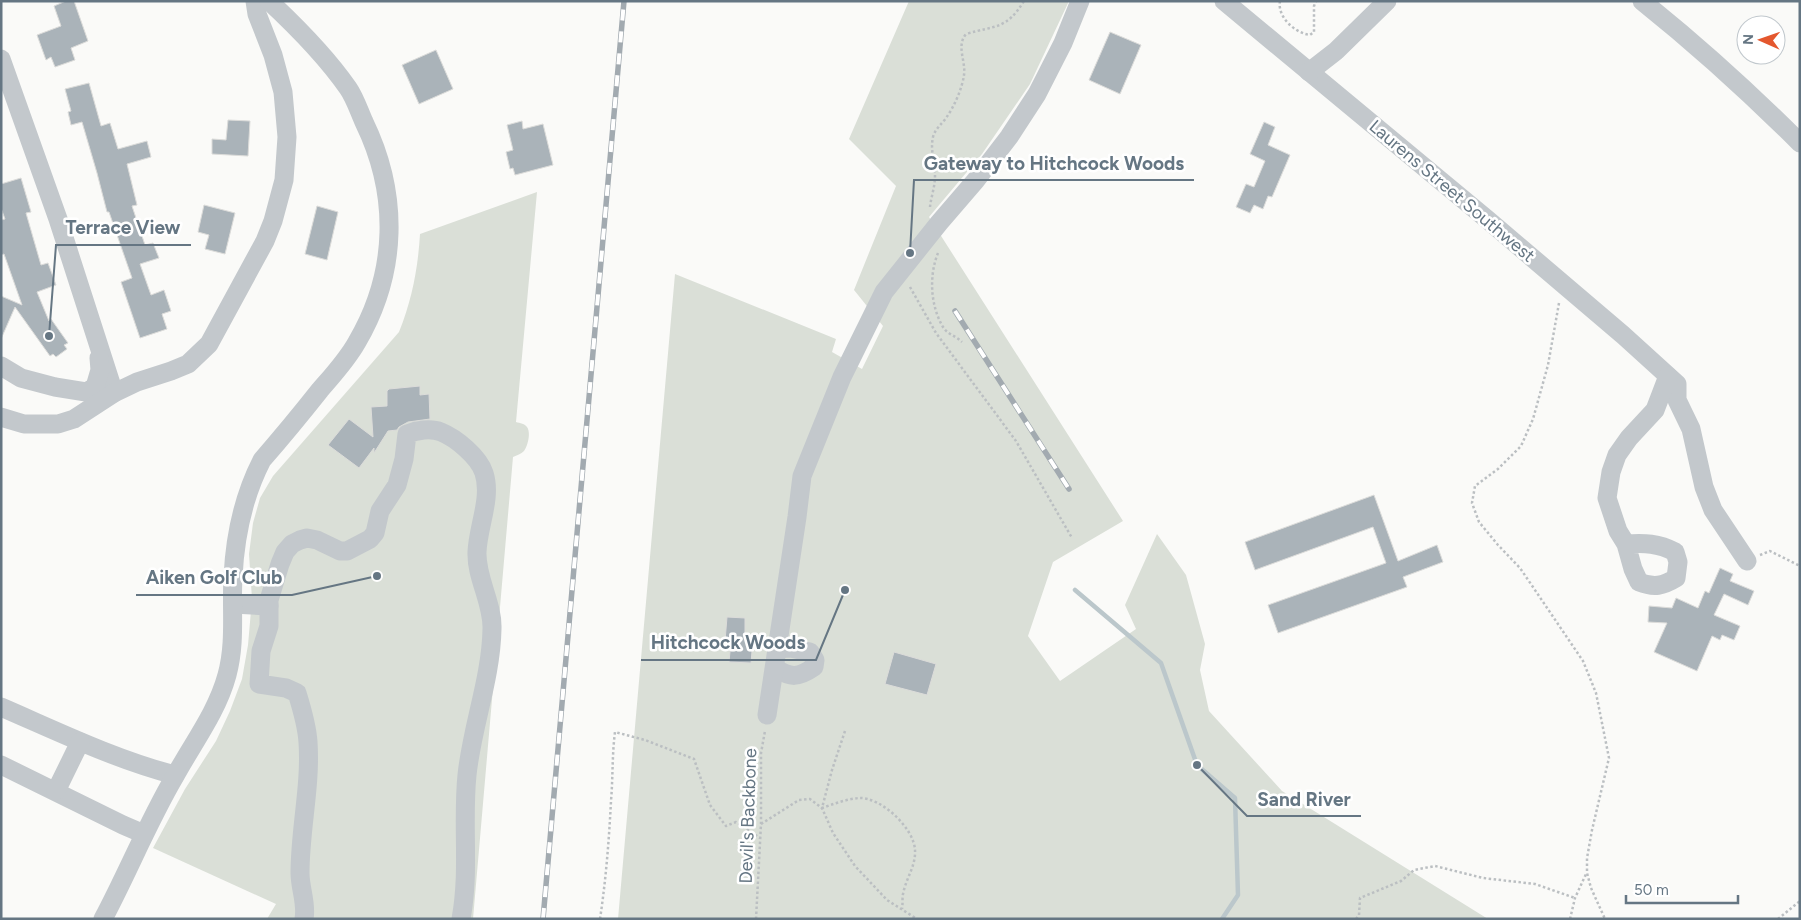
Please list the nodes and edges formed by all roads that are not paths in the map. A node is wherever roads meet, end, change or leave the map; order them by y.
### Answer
1 (255, 1) edge
2 (269, 1) edge
3 (1080, 1) edge
4 (1224, 1) edge
5 (1387, 1) edge
6 (1642, 1) edge
7 (1, 59) edge
8 (1309, 72) junction
9 (1800, 143) edge
10 (96, 339) junction
11 (1, 366) edge
12 (1672, 380) junction
13 (114, 393) junction
14 (1, 417) edge
15 (1626, 544) dead end
16 (1747, 561) road end
17 (233, 604) junction
18 (268, 606) junction
19 (777, 649) junction
20 (775, 668) junction
21 (227, 677) junction
22 (259, 684) junction
23 (1, 707) edge
24 (767, 716) road end
25 (80, 742) junction
26 (1, 765) edge
27 (175, 775) junction
28 (56, 791) junction
29 (144, 834) junction
30 (103, 919) edge
31 (304, 919) edge
32 (461, 919) edge

1 - 13 street
2 - 17 street
3 - 19 street
4 - 8 street, Laurens Street Southwest
5 - 8 street
6 - 9 street
7 - 10 street
8 - 12 street, Laurens Street Southwest
10 - 11 street
10 - 13 street
12 - 15 street
12 - 16 street
13 - 14 street
17 - 18 street
17 - 21 street
18 - 22 street
18 - 32 street
19 - 20 street
19 - 20 street
20 - 24 street
21 - 22 street
21 - 27 street
22 - 31 street
23 - 25 street
25 - 27 street
25 - 28 street
26 - 28 street
27 - 29 street
28 - 29 street
29 - 30 street

